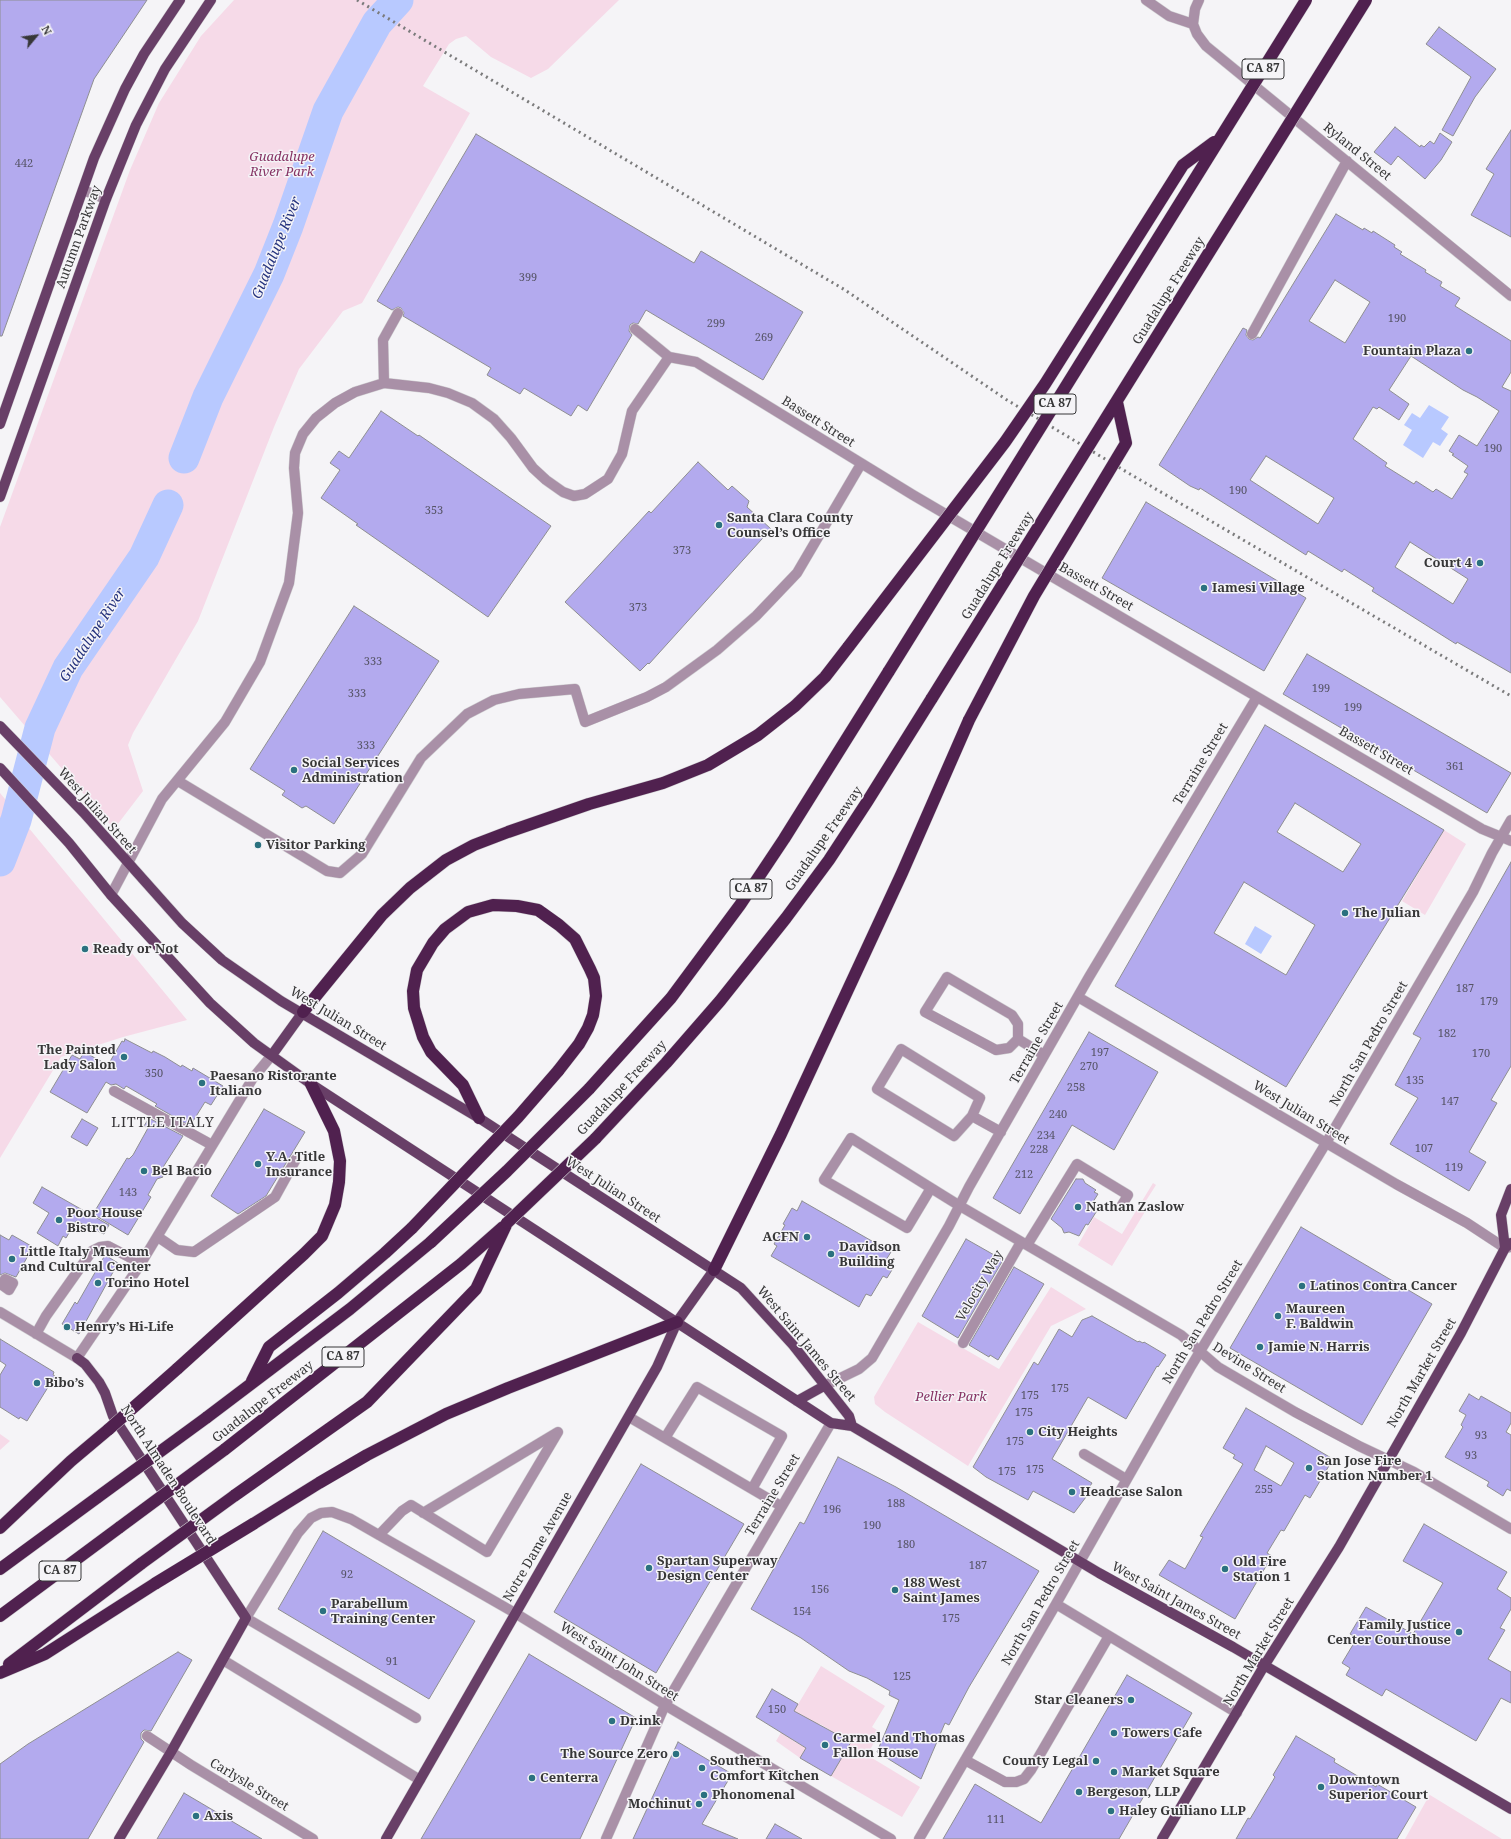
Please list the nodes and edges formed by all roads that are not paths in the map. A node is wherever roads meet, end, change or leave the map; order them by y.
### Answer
1 (180, 0) edge
2 (211, 0) edge
3 (1146, 0) edge
4 (1199, 0) edge
5 (1306, 0) edge
6 (1366, 0) edge
7 (1193, 24) junction
8 (1220, 137) junction
9 (1347, 161) junction
10 (83, 190) junction
11 (106, 199) junction
12 (1511, 296) edge
13 (398, 313) dead end
14 (635, 329) dead end
15 (1252, 334) dead end
16 (669, 357) junction
17 (384, 383) junction
18 (1117, 402) junction
19 (0, 424) edge
20 (861, 464) junction
21 (0, 497) edge
22 (1257, 697) junction
23 (0, 726) edge
24 (0, 768) edge
25 (178, 781) junction
26 (1511, 820) edge
27 (1501, 837) junction
28 (1511, 841) edge
29 (127, 863) junction
30 (111, 895) junction
31 (1078, 997) junction
32 (303, 1012) junction
33 (1018, 1039) junction
34 (272, 1055) junction
35 (1044, 1055) junction
36 (312, 1084) junction
37 (114, 1091) dead end
38 (972, 1116) junction
39 (479, 1118) junction
40 (1001, 1132) junction
41 (1326, 1143) junction
42 (212, 1145) junction
43 (296, 1159) dead end
44 (931, 1188) junction
45 (1511, 1189) edge
46 (1122, 1205) dead end
47 (960, 1206) junction
48 (507, 1224) junction
49 (158, 1237) junction
50 (1024, 1244) junction
51 (1510, 1247) edge
52 (140, 1265) junction
53 (714, 1270) junction
54 (0, 1312) edge
55 (677, 1322) junction
56 (36, 1334) junction
57 (963, 1343) dead end
58 (1200, 1352) junction
59 (77, 1358) junction
60 (251, 1384) junction
61 (824, 1386) junction
62 (797, 1402) junction
63 (629, 1417) junction
64 (831, 1422) junction
65 (852, 1426) junction
66 (666, 1438) junction
67 (1084, 1454) dead end
68 (1388, 1459) junction
69 (1126, 1479) junction
70 (752, 1489) junction
71 (781, 1506) junction
72 (424, 1513) junction
73 (0, 1528) edge
74 (1511, 1529) edge
75 (379, 1535) junction
76 (1079, 1560) junction
77 (0, 1569) edge
78 (1056, 1604) junction
79 (515, 1613) junction
80 (0, 1616) edge
81 (246, 1618) junction
82 (1109, 1636) junction
83 (223, 1660) junction
84 (1264, 1666) junction
85 (0, 1672) edge
86 (665, 1706) junction
87 (1237, 1713) junction
88 (416, 1718) dead end
89 (147, 1736) dead end
90 (171, 1752) junction
91 (965, 1760) junction
92 (420, 1780) junction
93 (1511, 1809) edge
94 (119, 1839) edge
95 (313, 1839) edge
96 (386, 1839) edge
97 (606, 1839) edge
98 (891, 1839) edge
99 (919, 1839) edge
100 (1162, 1839) edge

1 - 10 main road, Autumn Parkway
2 - 11 main road, Autumn Parkway
3 - 7 street
4 - 7 street
5 - 8 highway, Guadalupe Freeway / CA 87, bridge
6 - 18 highway, Guadalupe Freeway / CA 87, bridge
7 - 9 street, Ryland Street
8 - 32 highway, bridge
8 - 60 highway, Guadalupe Freeway / CA 87, bridge
9 - 12 street, Ryland Street
9 - 15 street
10 - 11 street
10 - 19 main road, Autumn Parkway
11 - 21 main road, Autumn Parkway
13 - 17 street
14 - 16 street
16 - 17 street
16 - 20 street, Bassett Street
17 - 25 street
18 - 48 highway, Guadalupe Freeway / CA 87, bridge
18 - 53 highway, bridge
20 - 22 street, Bassett Street
20 - 25 street
22 - 27 street, Bassett Street
22 - 31 street, Terraine Street
23 - 29 main road, West Julian Street
24 - 30 main road
25 - 29 street
26 - 27 street, North San Pedro Street
27 - 28 street, Bassett Street
27 - 41 street, North San Pedro Street
29 - 30 street
29 - 32 main road, West Julian Street
30 - 34 main road
31 - 35 street, Terraine Street
31 - 41 street, West Julian Street
32 - 34 main road
32 - 39 main road, West Julian Street
33 - 33 street
33 - 35 street
34 - 36 main road
34 - 42 street
35 - 40 street, Terraine Street
36 - 55 main road
36 - 73 highway, bridge
37 - 42 street
38 - 38 street
38 - 40 street
39 - 53 main road, West Julian Street
39 - 60 highway, bridge
40 - 47 street, Terraine Street
41 - 51 street, West Julian Street
41 - 58 street, North San Pedro Street
42 - 49 street
43 - 49 street
44 - 44 street, Devine Street
44 - 47 street, Devine Street
45 - 51 main road
46 - 50 street, Velocity Way
47 - 50 street, Devine Street
47 - 61 street, Terraine Street
48 - 80 highway, Guadalupe Freeway / CA 87, bridge
48 - 85 highway, bridge
49 - 52 street
50 - 57 street, Velocity Way
50 - 58 street, Devine Street
51 - 68 main road, North Market Street
52 - 56 street
52 - 59 street
53 - 55 main road, Notre Dame Avenue
53 - 61 main road, West Saint James Street
54 - 56 street
55 - 62 main road, West Saint James Street
55 - 63 main road, Notre Dame Avenue
55 - 85 highway, bridge
56 - 59 street
58 - 68 street, Devine Street
58 - 69 street, North San Pedro Street
59 - 81 main road, North Almaden Boulevard
60 - 77 highway, Guadalupe Freeway / CA 87, bridge
61 - 62 main road
61 - 65 main road, West Saint James Street
62 - 64 main road, West Saint James Street
63 - 66 street
63 - 79 main road, Notre Dame Avenue
64 - 65 main road, West Saint James Street
64 - 71 street, Terraine Street
65 - 76 main road, West Saint James Street
66 - 70 street
66 - 70 street
67 - 69 street
68 - 74 street, Devine Street
68 - 84 main road, North Market Street
69 - 76 street, North San Pedro Street
70 - 71 street
71 - 86 street, Terraine Street
72 - 72 street
72 - 75 street
75 - 79 street, West Saint John Street
75 - 81 street, West Saint John Street
76 - 78 street, North San Pedro Street
76 - 84 main road, West Saint James Street
78 - 82 street
78 - 91 street, North San Pedro Street
79 - 86 street, West Saint John Street
79 - 92 main road, Notre Dame Avenue
81 - 83 main road
81 - 88 street
82 - 87 street
82 - 91 street
83 - 90 main road
83 - 92 street
84 - 87 main road, North Market Street
84 - 93 main road, West Saint James Street
86 - 97 street, Terraine Street
86 - 98 street, West Saint John Street
87 - 100 main road, North Market Street
89 - 90 street, Carlysle Street
90 - 94 main road
90 - 95 street, Carlysle Street
91 - 99 street, North San Pedro Street
92 - 96 main road, Notre Dame Avenue

